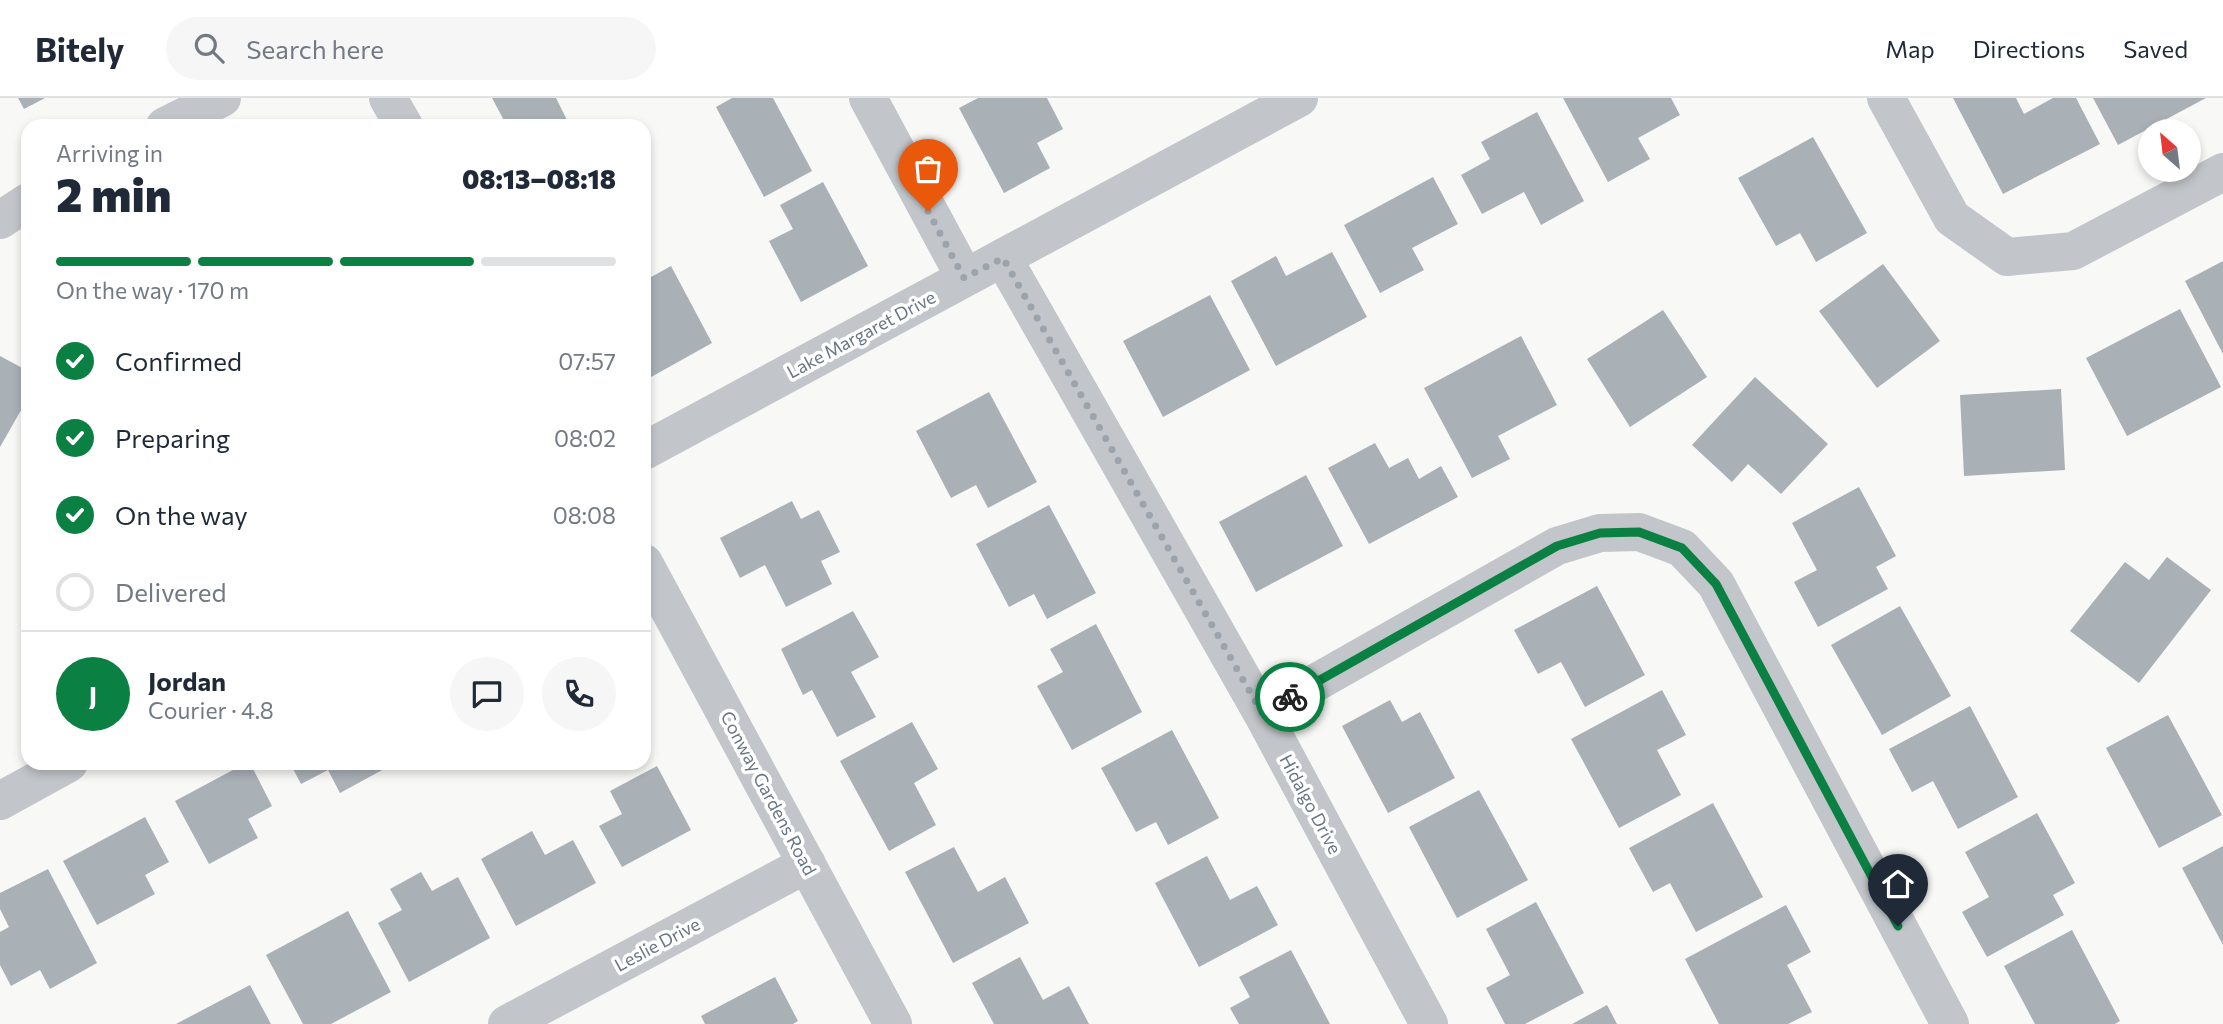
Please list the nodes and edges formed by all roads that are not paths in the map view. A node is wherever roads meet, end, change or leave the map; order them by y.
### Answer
1 (222, 98) edge
2 (388, 98) edge
3 (868, 98) edge
4 (1299, 98) edge
5 (1886, 98) edge
6 (179, 119) edge
7 (400, 119) edge
8 (2223, 172) edge
9 (1003, 258) junction
10 (964, 278) junction
11 (651, 447) edge
12 (651, 576) edge
13 (1262, 713) junction
14 (56, 770) edge
15 (0, 801) edge
16 (807, 864) junction
17 (507, 1024) edge
18 (893, 1024) edge
19 (1429, 1024) edge
20 (1950, 1024) edge

1 - 6 street
2 - 7 street
3 - 10 street
4 - 9 street, Lake Margaret Drive
5 - 8 street
9 - 10 street, Lake Margaret Drive
9 - 13 street, Hidalgo Drive
10 - 11 street, Lake Margaret Drive
12 - 16 street, Conway Gardens Road
13 - 19 street, Hidalgo Drive
13 - 20 street
14 - 15 street
16 - 17 street, Leslie Drive
16 - 18 street, Conway Gardens Road

